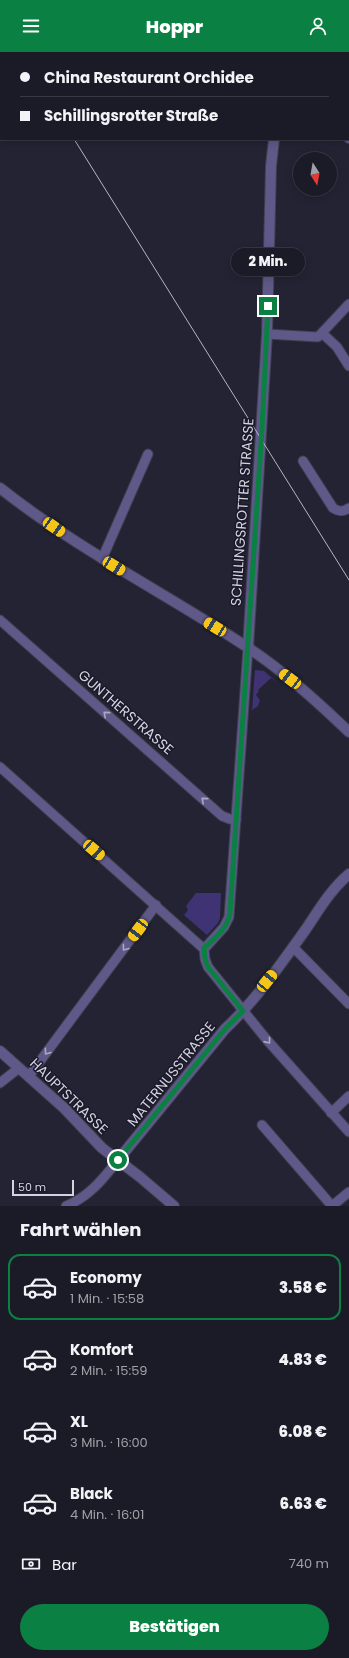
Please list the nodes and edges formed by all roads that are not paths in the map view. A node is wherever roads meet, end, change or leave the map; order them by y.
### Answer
1 (274, 140) edge
2 (349, 304) edge
3 (322, 333) junction
4 (267, 334) junction
5 (349, 366) edge
6 (148, 454) dead end
7 (303, 461) dead end
8 (0, 488) edge
9 (349, 508) edge
10 (102, 559) junction
11 (0, 620) edge
12 (248, 648) junction
13 (349, 732) edge
14 (0, 767) edge
15 (236, 820) junction
16 (349, 874) edge
17 (156, 905) junction
18 (293, 947) junction
19 (204, 948) junction
20 (349, 1004) edge
21 (243, 1011) junction
22 (0, 1051) edge
23 (19, 1068) junction
24 (29, 1076) junction
25 (0, 1083) edge
26 (349, 1096) edge
27 (331, 1113) junction
28 (262, 1125) dead end
29 (349, 1132) edge
30 (118, 1160) junction
31 (349, 1192) edge
32 (66, 1206) edge
33 (174, 1206) edge
34 (332, 1206) edge

1 - 4 street, SCHILLINGSROTTER STRASSE
2 - 3 street
3 - 4 street
3 - 5 street
4 - 12 street, SCHILLINGSROTTER STRASSE
6 - 10 street
7 - 9 street
8 - 10 street
10 - 12 street
15 -> 11 street, GUNTHERSTRASSE
12 - 13 street
12 - 15 street, SCHILLINGSROTTER STRASSE
14 - 17 street
15 - 19 street, SCHILLINGSROTTER STRASSE
16 - 18 street, MATERNUSSTRASSE
17 - 19 street
17 -> 24 street
18 - 20 street
18 - 21 street, MATERNUSSTRASSE
19 - 21 street
21 -> 27 street
21 - 30 street, MATERNUSSTRASSE
22 - 23 street, HAUPTSTRASSE
23 - 24 street, HAUPTSTRASSE
23 - 25 street
24 - 30 street, HAUPTSTRASSE
26 - 27 street
27 - 29 street
28 - 34 street
30 - 32 street
30 - 33 street, HAUPTSTRASSE
31 - 34 street

